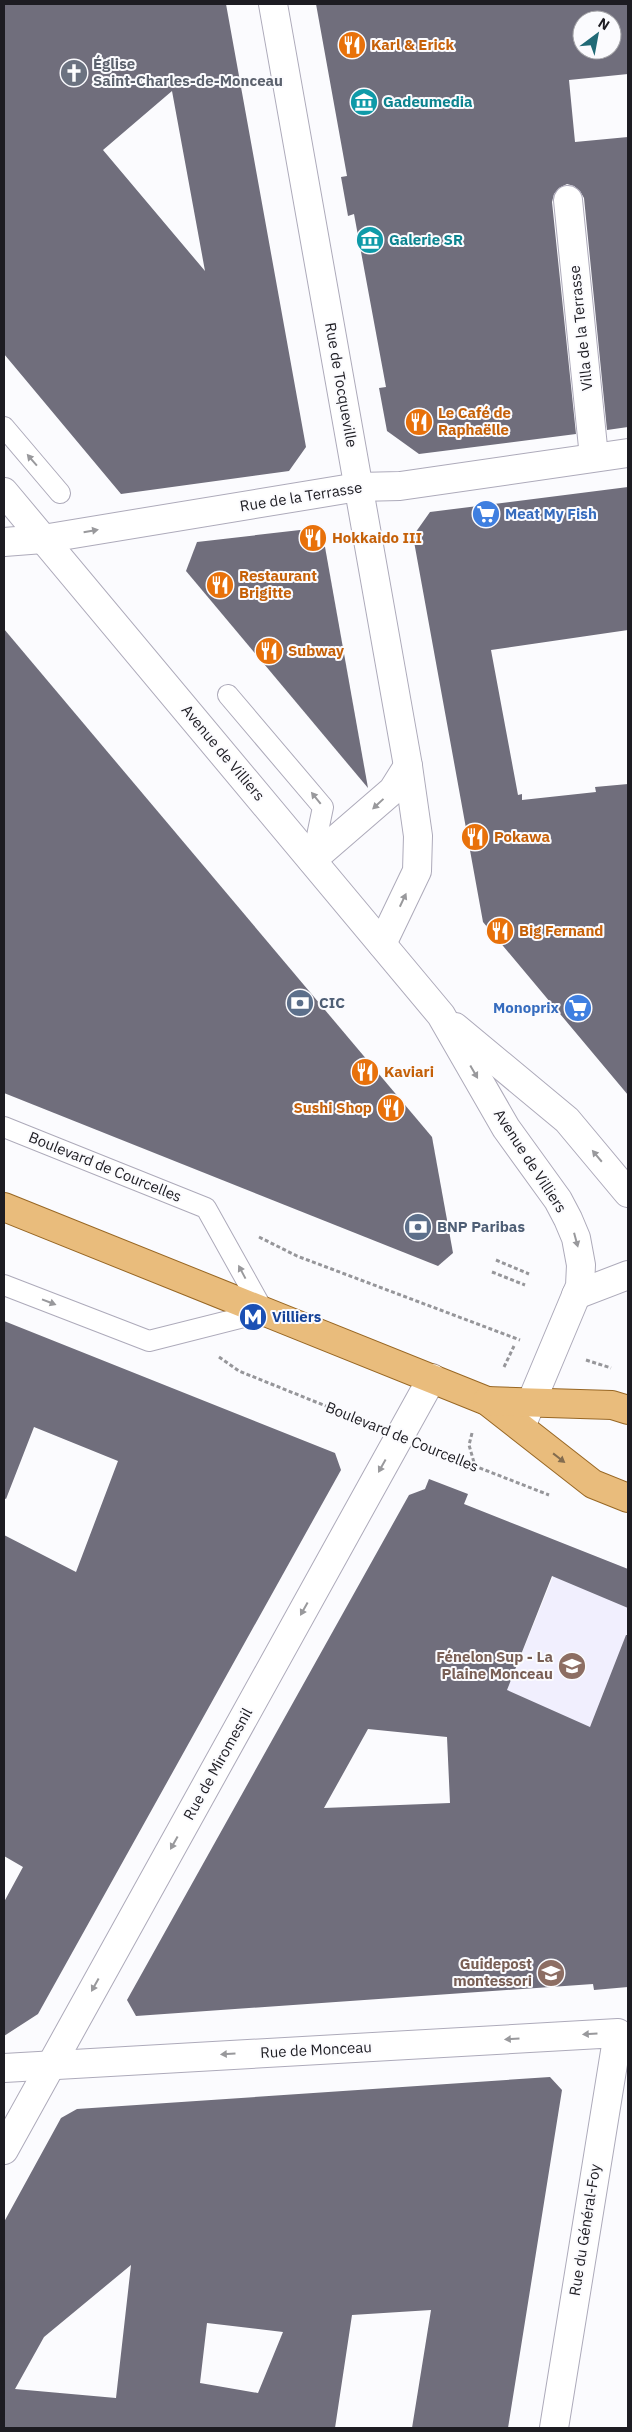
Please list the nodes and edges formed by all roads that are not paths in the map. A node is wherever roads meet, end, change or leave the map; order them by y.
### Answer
1 (273, 4) edge
2 (568, 200) dead end
3 (4, 427) edge
4 (628, 453) edge
5 (594, 457) junction
6 (358, 487) junction
7 (4, 492) edge
8 (60, 493) dead end
9 (43, 539) junction
10 (4, 542) edge
11 (228, 695) dead end
12 (408, 766) junction
13 (312, 860) junction
14 (382, 944) junction
15 (441, 1014) junction
16 (4, 1127) edge
17 (628, 1193) edge
18 (4, 1207) edge
19 (628, 1275) edge
20 (4, 1285) edge
21 (576, 1296) junction
22 (264, 1312) junction
23 (432, 1378) junction
24 (487, 1401) junction
25 (532, 1402) junction
26 (628, 1410) edge
27 (520, 1428) junction
28 (628, 1498) edge
29 (623, 2032) edge
30 (52, 2064) junction
31 (4, 2068) edge
32 (4, 2150) edge
33 (554, 2428) edge

1 - 6 street, Rue de Tocqueville
2 - 5 street, Villa de la Terrasse
8 -> 3 lane
4 - 5 street, Rue de la Terrasse
5 - 6 street, Rue de la Terrasse
9 -> 6 street, Rue de la Terrasse
6 - 12 street, Rue de Tocqueville
7 - 9 street, Avenue de Villiers
9 - 10 street, Rue de la Terrasse
9 - 13 street, Avenue de Villiers
13 -> 11 lane
12 -> 13 street
14 -> 12 street, Rue de Tocqueville
13 - 14 street, Avenue de Villiers
14 - 15 street, Avenue de Villiers
17 -> 15 street, Avenue de Villiers
15 -> 21 street, Avenue de Villiers
22 -> 16 lane, Boulevard de Courcelles
18 - 22 main road
19 - 21 street
20 -> 22 lane
21 - 25 street, Avenue de Villiers
22 - 23 main road
23 - 24 main road
23 -> 30 street, Rue de Miromesnil
24 - 25 main road
24 - 27 main road
25 - 26 main road
25 - 27 street, Avenue de Villiers
27 -> 28 main road
29 -> 30 street, Rue de Monceau
29 - 33 street, Rue du Général-Foy
30 - 31 street, Rue de Monceau
30 - 32 street, Rue de Miromesnil

